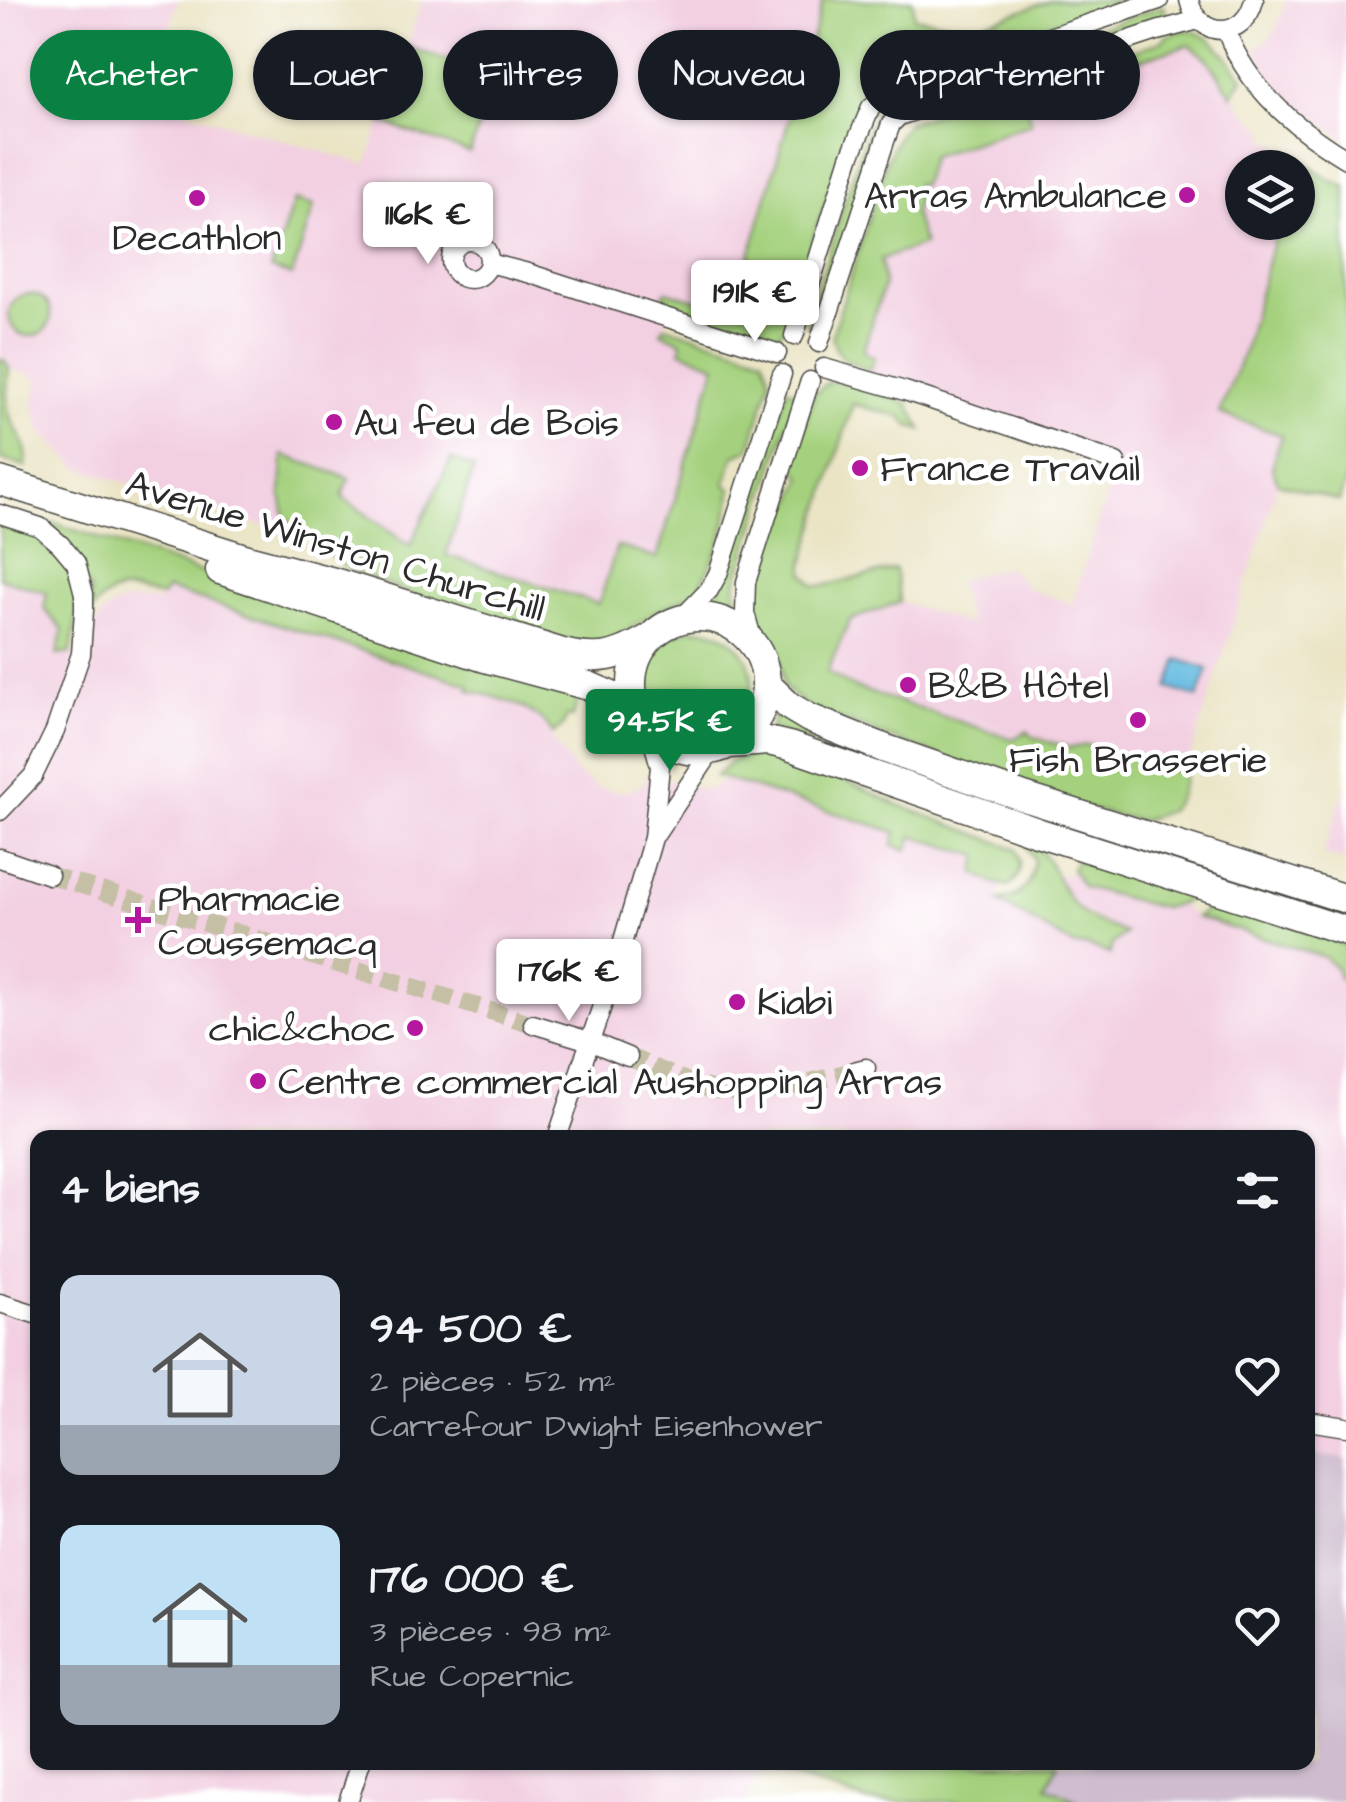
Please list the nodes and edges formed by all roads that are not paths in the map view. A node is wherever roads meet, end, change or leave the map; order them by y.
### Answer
1 (1159, 0) edge
2 (1190, 0) edge
3 (1254, 0) edge
4 (1198, 20) junction
5 (1226, 30) junction
6 (1346, 159) edge
7 (489, 264) dead end
8 (794, 336) junction
9 (819, 343) junction
10 (778, 354) junction
11 (782, 374) junction
12 (817, 375) junction
13 (1116, 462) dead end
14 (0, 481) edge
15 (0, 499) edge
16 (0, 514) edge
17 (681, 619) junction
18 (650, 638) junction
19 (754, 645) junction
20 (766, 684) junction
21 (642, 717) junction
22 (721, 747) junction
23 (0, 812) edge
24 (653, 838) junction
25 (0, 858) edge
26 (49, 875) tunnel mouth
27 (1346, 899) edge
28 (1346, 930) edge
29 (533, 1024) tunnel mouth
30 (588, 1041) junction
31 (628, 1058) tunnel mouth
32 (560, 1130) edge
33 (0, 1303) edge
34 (30, 1312) edge
35 (1315, 1422) edge
36 (1346, 1426) edge
37 (358, 1770) edge
38 (348, 1802) edge

1 - 8 street
2 - 4 street
3 - 5 street
4 - 5 street
4 - 9 street
5 - 6 street
7 - 10 street
8 - 9 street
8 - 10 street
9 - 12 street
10 - 11 street
11 - 12 street
11 - 17 street
12 - 13 street
12 - 19 street
14 - 18 main road, Avenue Winston Churchill
15 - 21 main road, Avenue Winston Churchill
16 - 23 street
17 - 18 main road
17 - 19 main road
18 - 21 main road
19 - 20 main road
20 - 22 main road
20 - 27 main road
21 - 22 main road
21 - 24 street
22 - 24 street
22 - 28 main road
24 - 30 street
25 - 26 street
29 - 30 street
30 - 31 street
30 - 32 street
33 - 34 street
35 - 36 street
37 - 38 street

